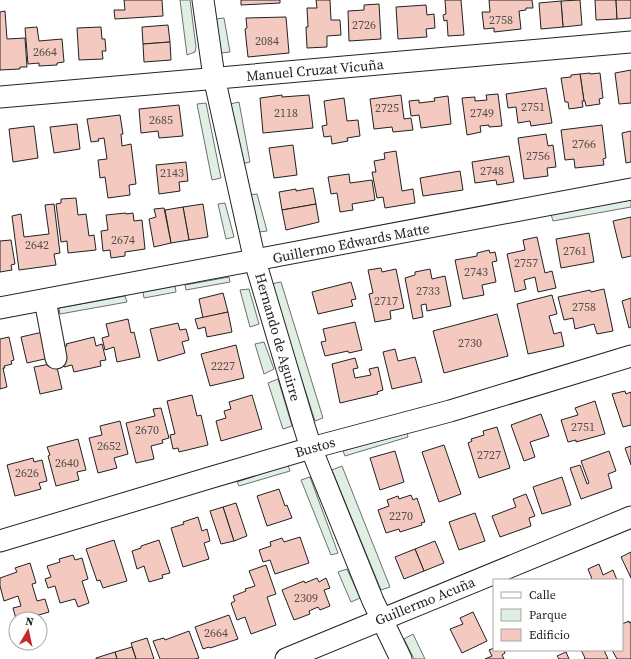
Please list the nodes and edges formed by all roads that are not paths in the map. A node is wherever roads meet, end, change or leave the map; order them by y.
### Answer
1 (203, 0) edge
2 (631, 42) edge
3 (214, 78) junction
4 (0, 97) edge
5 (631, 189) edge
6 (255, 261) junction
7 (44, 300) junction
8 (0, 308) edge
9 (631, 356) edge
10 (56, 358) dead end
11 (311, 448) junction
12 (631, 517) edge
13 (0, 541) edge
14 (381, 619) junction
15 (286, 659) edge
16 (401, 659) edge

1 - 3 street, Hernando de Aguirre
2 - 3 street, Manuel Cruzat Vicuña
3 - 4 street, Manuel Cruzat Vicuña
3 - 6 street, Hernando de Aguirre
5 - 6 street, Guillermo Edwards Matte
6 - 7 street, Guillermo Edwards Matte
6 - 11 street, Hernando de Aguirre
7 - 8 street, Guillermo Edwards Matte
7 - 10 street
9 - 11 street, Bustos
11 - 13 street, Bustos
11 - 14 street, Hernando de Aguirre
12 - 14 street, Guillermo Acuña
14 - 15 street, Guillermo Acuña
14 - 16 street, Hernando de Aguirre

